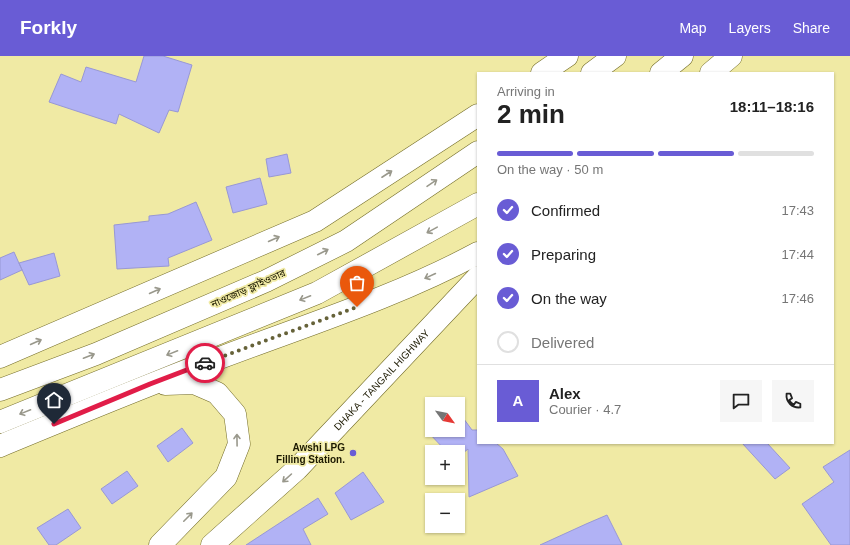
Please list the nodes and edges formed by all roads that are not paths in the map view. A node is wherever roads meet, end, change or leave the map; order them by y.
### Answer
1 (567, 56) edge
2 (615, 56) edge
3 (682, 56) edge
4 (731, 56) edge
5 (543, 72) edge
6 (593, 72) edge
7 (662, 72) edge
8 (712, 72) edge
9 (477, 116) edge
10 (477, 153) edge
11 (477, 205) edge
12 (477, 253) edge
13 (477, 278) edge
14 (0, 357) edge
15 (150, 384) junction
16 (0, 390) edge
17 (0, 422) edge
18 (0, 446) edge
19 (160, 545) edge
20 (212, 545) edge

1 - 5 highway
2 - 6 highway
3 - 7 highway
4 - 8 highway
14 -> 9 highway
16 -> 10 highway, নাওজোড় ফ্লাইওভার
11 -> 17 highway
12 -> 15 highway
13 -> 20 highway, DHAKA - TANGAIL HIGHWAY
15 - 18 highway
19 -> 15 highway

